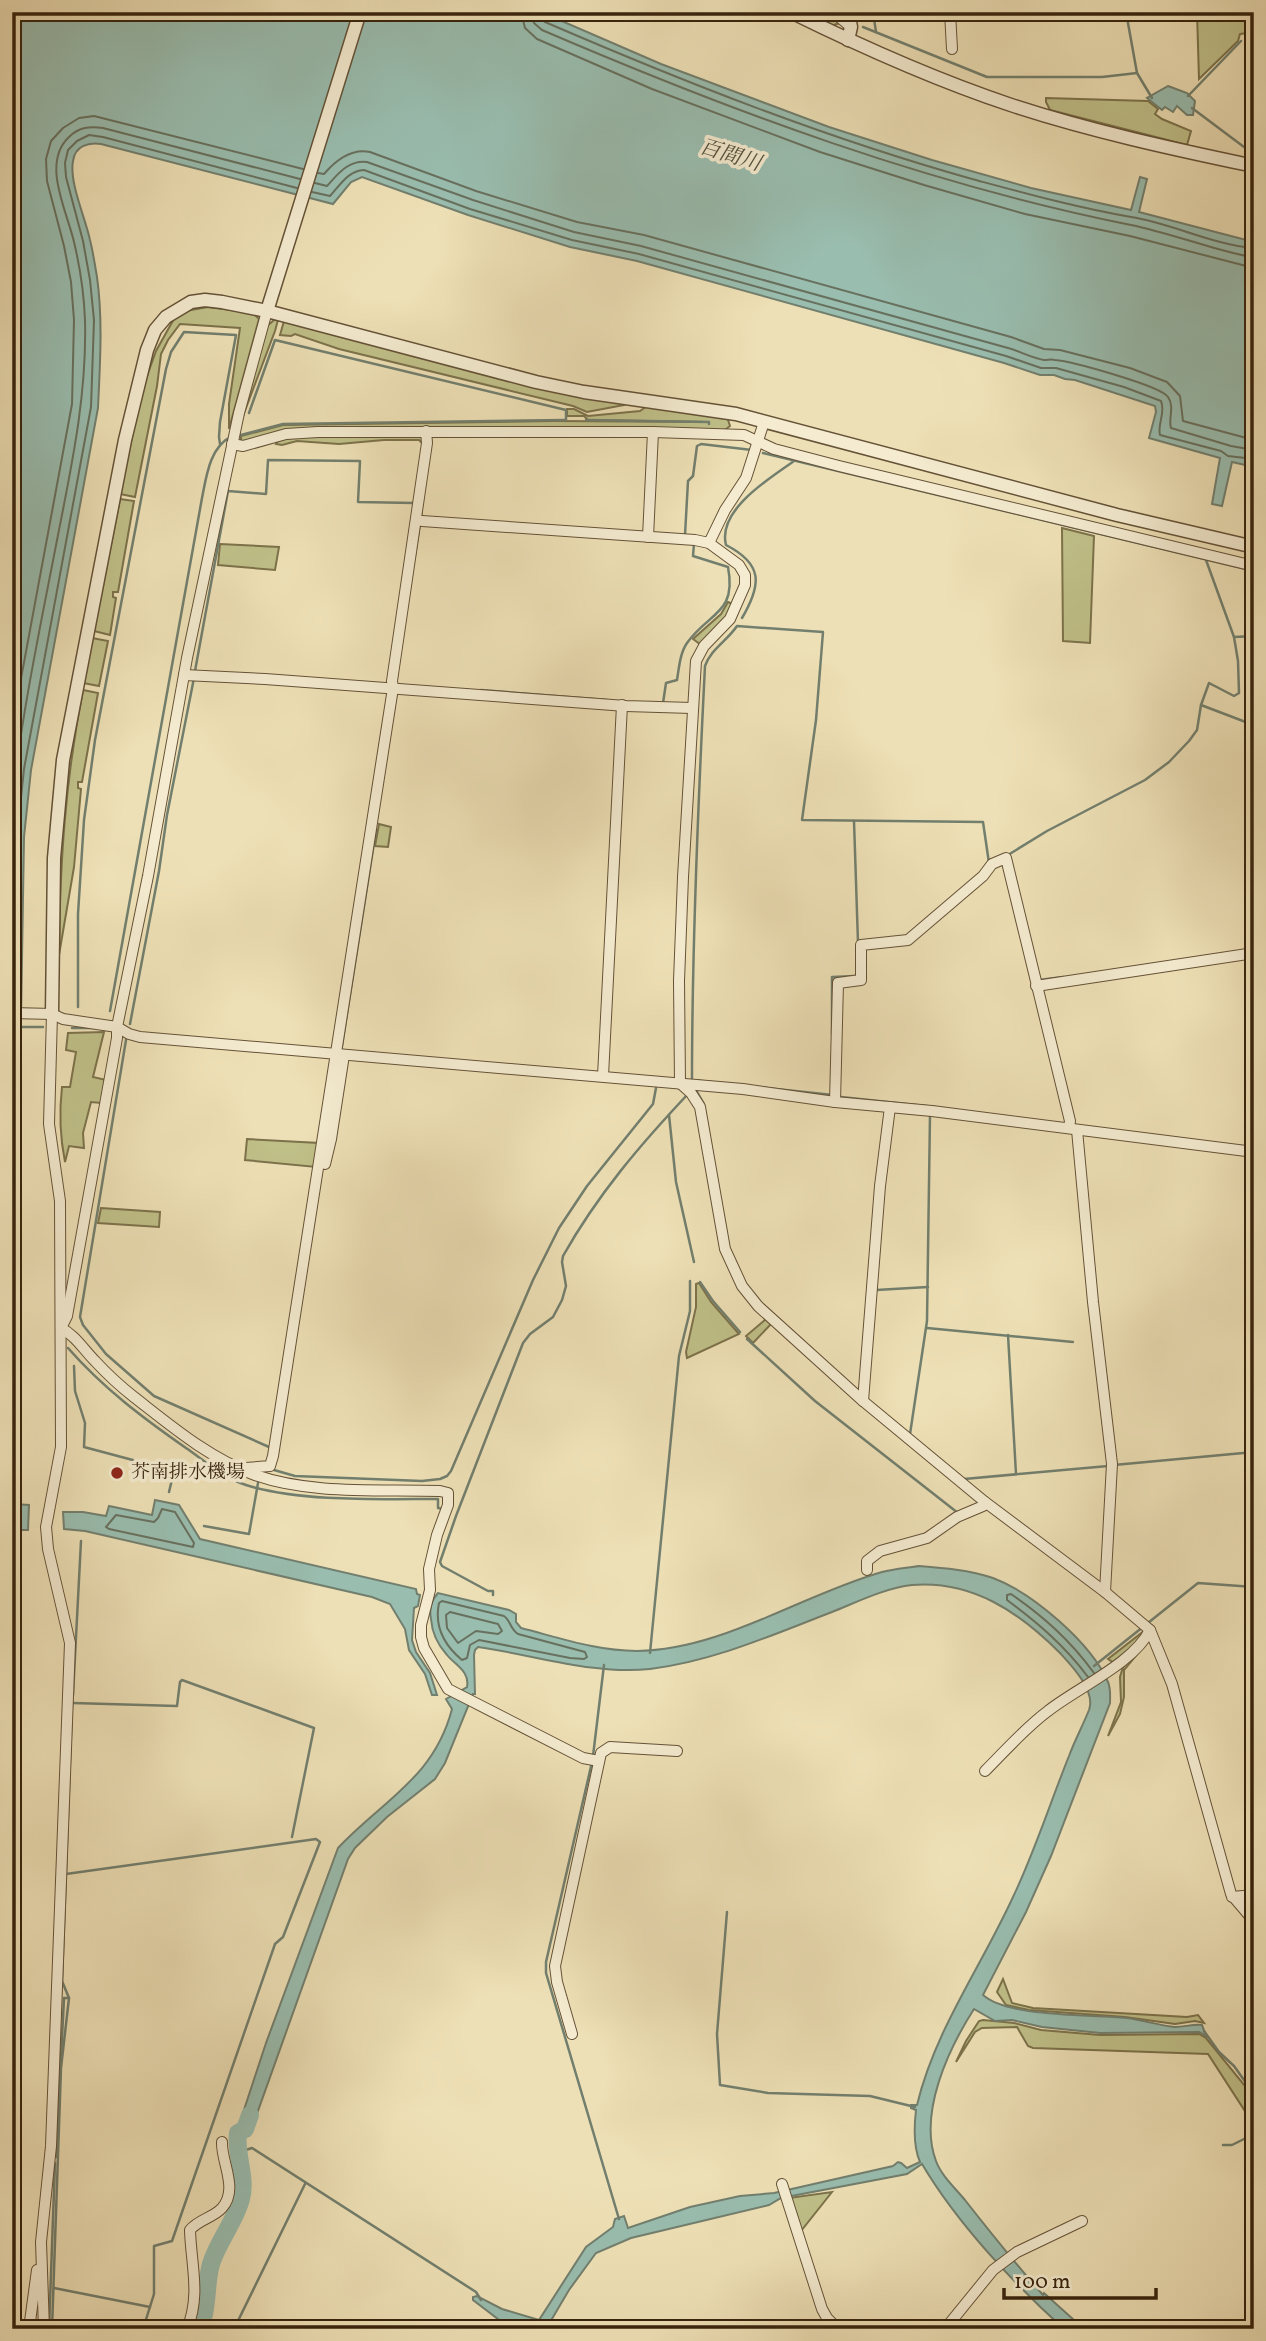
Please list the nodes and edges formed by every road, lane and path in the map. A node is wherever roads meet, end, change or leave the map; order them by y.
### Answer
1 (360, 12) edge
2 (791, 12) edge
3 (833, 12) edge
4 (848, 12) edge
5 (950, 12) edge
6 (849, 33) junction
7 (952, 49) dead end
8 (1254, 166) edge
9 (267, 311) junction
10 (764, 422) junction
11 (426, 431) junction
12 (653, 432) junction
13 (233, 440) junction
14 (758, 440) junction
15 (422, 521) dead end
16 (648, 534) junction
17 (709, 543) junction
18 (1254, 547) edge
19 (1254, 566) edge
20 (191, 675) junction
21 (393, 688) junction
22 (626, 706) junction
23 (692, 708) junction
24 (1254, 953) edge
25 (1036, 986) junction
26 (12, 1013) edge
27 (46, 1014) junction
28 (117, 1027) junction
29 (340, 1054) junction
30 (603, 1074) junction
31 (680, 1080) junction
32 (835, 1102) junction
33 (890, 1107) junction
34 (1071, 1126) junction
35 (1254, 1152) edge
36 (325, 1164) dead end
37 (61, 1328) junction
38 (864, 1398) junction
39 (238, 1468) junction
40 (984, 1504) junction
41 (867, 1570) dead end
42 (1105, 1592) junction
43 (1147, 1627) junction
44 (677, 1751) dead end
45 (594, 1760) junction
46 (985, 1771) dead end
47 (1254, 1895) edge
48 (1232, 1897) junction
49 (1254, 1921) edge
50 (572, 2034) dead end
51 (222, 2141) dead end
52 (782, 2184) dead end
53 (1082, 2221) dead end
54 (41, 2242) junction
55 (29, 2329) edge
56 (44, 2329) edge
57 (187, 2329) edge
58 (838, 2329) edge
59 (945, 2329) edge

1 - 9 street
2 - 6 street
3 - 6 street
4 - 6 street
5 - 7 street
6 - 8 street
9 - 10 street
9 - 13 street
9 - 27 street
10 - 14 street
10 - 18 street
11 - 12 street
11 - 13 street
11 - 21 street
12 - 14 street
12 - 16 street
13 - 20 street
14 - 17 street
14 - 19 street
15 - 16 street
16 - 17 street
17 - 23 street
20 - 21 street
20 - 28 street
21 - 22 street
21 - 29 street
22 - 23 street
22 - 30 street
23 - 31 street
24 - 25 street
25 - 32 street
25 - 34 street
26 - 27 street
27 - 28 street
27 - 37 street
28 - 29 street
28 - 37 street
29 - 30 street
29 - 36 street
29 - 39 street
30 - 31 street
31 - 32 street
31 - 38 street
32 - 33 street
33 - 34 street
33 - 38 street
34 - 35 street
34 - 42 street
37 - 39 street
37 - 54 street
38 - 40 street
39 - 45 street
40 - 41 street
40 - 42 street
42 - 43 street
43 - 46 street
43 - 48 street
44 - 45 street
45 - 50 street
47 - 48 street
48 - 49 street
51 - 57 street
52 - 58 street
53 - 59 street
54 - 55 street
54 - 56 street

